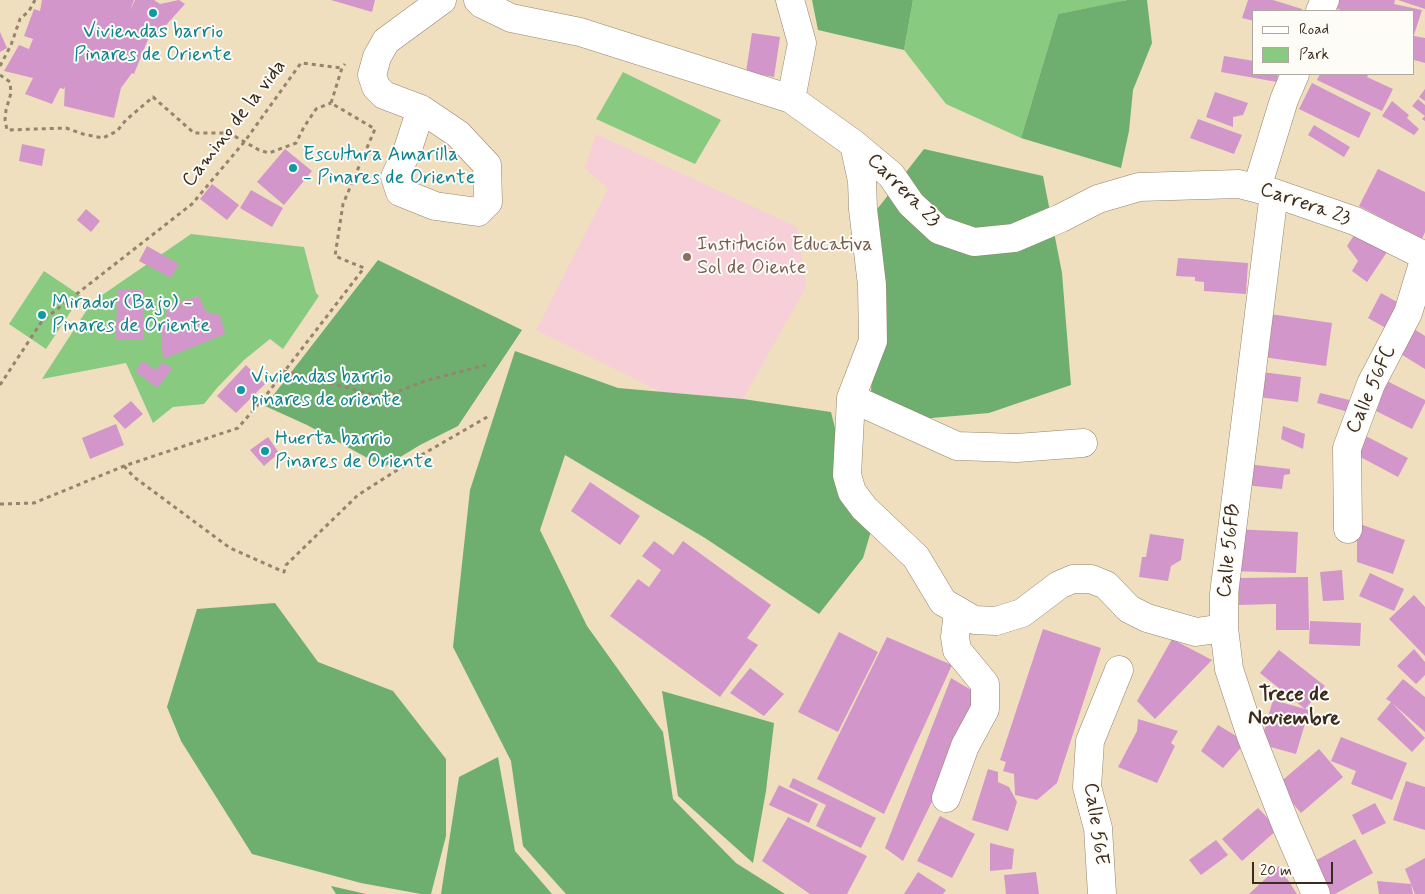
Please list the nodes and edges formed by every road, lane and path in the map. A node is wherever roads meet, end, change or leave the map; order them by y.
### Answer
1 (35, 0) edge
2 (442, 0) edge
3 (478, 0) edge
4 (790, 0) edge
5 (0, 66) edge
6 (0, 75) edge
7 (1295, 75) edge
8 (791, 99) junction
9 (331, 103) junction
10 (421, 109) dead end
11 (245, 141) junction
12 (854, 144) junction
13 (1266, 190) junction
14 (1425, 256) edge
15 (486, 364) dead end
16 (283, 372) junction
17 (0, 385) edge
18 (851, 398) junction
19 (489, 416) dead end
20 (1084, 443) dead end
21 (124, 466) junction
22 (0, 504) edge
23 (1348, 529) dead end
24 (958, 612) junction
25 (1224, 628) junction
26 (1119, 670) dead end
27 (946, 798) dead end
28 (1102, 894) edge
29 (1316, 894) edge

1 - 5 path
2 - 10 street
3 - 8 street, Carrera 23
4 - 8 street
6 - 11 path
7 - 13 street, Calle 56FB
8 - 12 street, Carrera 23
9 - 11 path
9 - 11 path, Camino de la vida
9 - 16 path
11 - 17 path, Camino de la vida
12 - 13 street, Carrera 23
12 - 18 street
13 - 14 street, Carrera 23
13 - 25 street, Calle 56FB
14 - 23 street, Calle 56FC
15 - 16 path
16 - 21 path
18 - 20 street
18 - 24 street
19 - 21 path
21 - 22 path
24 - 25 street
24 - 27 street
25 - 29 street, Calle 56FB
26 - 28 street, Calle 56E

